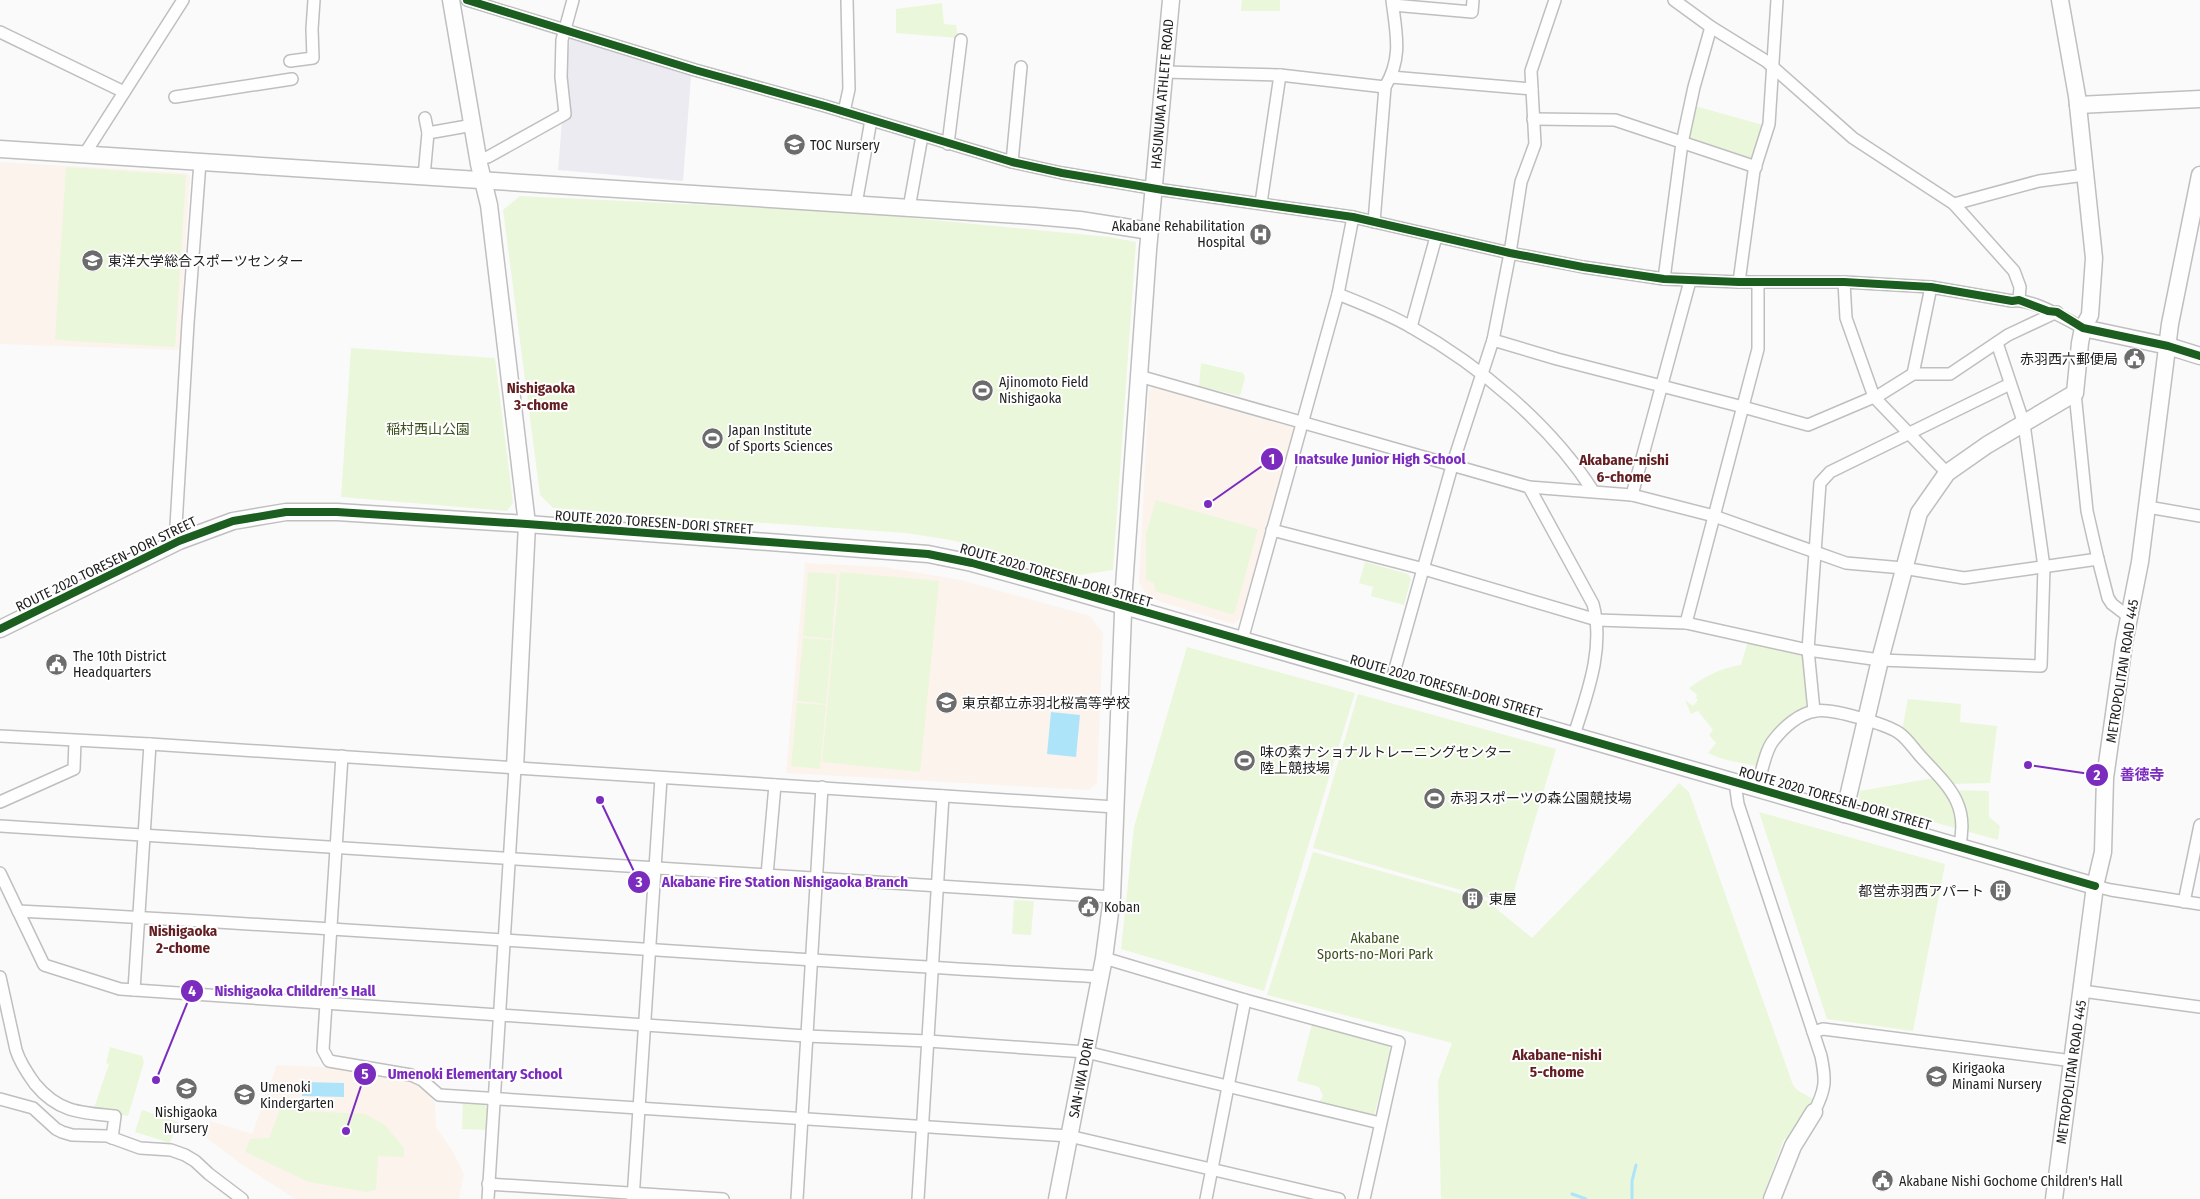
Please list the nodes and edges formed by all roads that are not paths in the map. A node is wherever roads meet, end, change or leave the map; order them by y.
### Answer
1 (183, 0) edge
2 (314, 0) edge
3 (451, 0) edge
4 (468, 0) edge
5 (573, 0) edge
6 (847, 0) edge
7 (1170, 0) edge
8 (1473, 0) edge
9 (1555, 0) edge
10 (1675, 0) edge
11 (1777, 0) edge
12 (2060, 0) edge
13 (1393, 2) edge
14 (1711, 27) junction
15 (566, 31) junction
16 (0, 32) edge
17 (962, 40) dead end
18 (290, 61) dead end
19 (1772, 67) junction
20 (1022, 68) dead end
21 (1164, 72) junction
22 (1280, 75) junction
23 (292, 78) dead end
24 (1388, 82) junction
25 (1532, 89) junction
26 (124, 92) junction
27 (175, 97) dead end
28 (2200, 99) edge
29 (2078, 105) junction
30 (844, 112) junction
31 (425, 118) dead end
32 (1534, 119) junction
33 (871, 120) junction
34 (473, 125) junction
35 (428, 133) junction
36 (922, 136) junction
37 (1682, 143) junction
38 (948, 144) junction
39 (0, 149) edge
40 (84, 155) junction
41 (479, 159) junction
42 (200, 162) junction
43 (1012, 162) junction
44 (1756, 166) junction
45 (2085, 175) junction
46 (2200, 175) edge
47 (424, 176) junction
48 (483, 181) junction
49 (1154, 189) junction
50 (1261, 203) junction
51 (856, 204) junction
52 (1954, 204) junction
53 (909, 208) junction
54 (2196, 213) edge
55 (1353, 217) junction
56 (1374, 222) junction
57 (1150, 231) junction
58 (1436, 237) junction
59 (1510, 253) junction
60 (1664, 279) junction
61 (1690, 281) junction
62 (1739, 282) junction
63 (1758, 282) junction
64 (1844, 282) junction
65 (1931, 287) junction
66 (1338, 294) junction
67 (2019, 300) junction
68 (2057, 312) junction
69 (1411, 327) junction
70 (2084, 328) junction
71 (1493, 340) junction
72 (1997, 343) junction
73 (2168, 346) junction
74 (2200, 356) edge
75 (1913, 374) junction
76 (1484, 375) junction
77 (1139, 376) junction
78 (2010, 384) junction
79 (1661, 386) junction
80 (2076, 393) junction
81 (1874, 397) junction
82 (1743, 407) junction
83 (1303, 422) junction
84 (2024, 424) junction
85 (1910, 433) junction
86 (1452, 466) junction
87 (1947, 473) junction
88 (1529, 487) junction
89 (1593, 491) junction
90 (1632, 495) junction
91 (2148, 507) junction
92 (1714, 516) junction
93 (2200, 516) edge
94 (527, 524) junction
95 (1272, 530) junction
96 (178, 540) junction
97 (1814, 550) junction
98 (2098, 559) junction
99 (2044, 567) junction
100 (1903, 568) junction
101 (1424, 569) junction
102 (1123, 606) junction
103 (2129, 617) junction
104 (1597, 620) junction
105 (1686, 623) junction
106 (0, 630) edge
107 (1242, 640) junction
108 (1808, 650) junction
109 (1880, 660) junction
110 (1391, 683) junction
111 (1814, 711) junction
112 (1866, 721) junction
113 (1574, 735) junction
114 (0, 736) edge
115 (75, 741) junction
116 (150, 744) junction
117 (342, 756) junction
118 (515, 768) junction
119 (661, 778) junction
120 (1735, 782) junction
121 (775, 785) junction
122 (822, 788) junction
123 (1757, 788) junction
124 (943, 796) junction
125 (0, 802) edge
126 (1115, 807) junction
127 (1844, 814) junction
128 (2200, 825) edge
129 (0, 826) edge
130 (144, 835) junction
131 (337, 847) junction
132 (1959, 848) junction
133 (510, 858) junction
134 (656, 867) junction
135 (0, 873) edge
136 (767, 875) junction
137 (817, 878) junction
138 (937, 885) junction
139 (2095, 886) junction
140 (1112, 897) junction
141 (2184, 902) junction
142 (2200, 904) edge
143 (18, 911) junction
144 (139, 917) junction
145 (330, 929) junction
146 (505, 940) junction
147 (648, 950) junction
148 (1104, 958) junction
149 (812, 960) junction
150 (932, 968) junction
151 (0, 977) edge
152 (1100, 978) junction
153 (134, 990) junction
154 (2082, 991) junction
155 (1245, 1000) junction
156 (326, 1004) junction
157 (2200, 1007) edge
158 (499, 1014) junction
159 (644, 1023) junction
160 (1813, 1032) junction
161 (806, 1036) junction
162 (928, 1041) junction
163 (1086, 1052) junction
164 (2072, 1061) junction
165 (1227, 1086) junction
166 (494, 1098) junction
167 (0, 1099) edge
168 (640, 1108) junction
169 (1814, 1112) joint
170 (801, 1119) junction
171 (1380, 1123) junction
172 (922, 1126) junction
173 (1069, 1136) junction
174 (112, 1138) junction
175 (1212, 1169) junction
176 (488, 1184) junction
177 (633, 1196) edge
178 (242, 1199) edge
179 (488, 1199) edge
180 (723, 1199) edge
181 (797, 1199) edge
182 (918, 1199) edge
183 (1057, 1199) edge
184 (1206, 1199) edge
185 (1339, 1199) edge
186 (1364, 1199) edge
187 (1772, 1199) edge
188 (2054, 1199) edge

1 - 26 street
2 - 18 street
3 - 34 street
4 - 15 street
5 - 15 street
6 - 30 street
7 - 21 street, HASUNUMA ATHLETE ROAD
8 - 13 street
9 - 25 street
10 - 14 street
11 - 19 street
12 - 29 street
13 - 24 street
14 - 19 street
14 - 37 street
15 - 30 street
15 - 41 street
16 - 26 street
17 - 38 street
19 - 44 street
19 - 52 street
20 - 43 street
21 - 22 street
21 - 49 street, HASUNUMA ATHLETE ROAD
22 - 24 street
22 - 50 street
23 - 27 street
24 - 25 street
24 - 56 street
25 - 32 street
26 - 40 street
28 - 29 street
29 - 45 street
30 - 33 street
31 - 35 street
32 - 37 street
32 - 59 street
33 - 36 street
33 - 51 street
34 - 35 street
34 - 41 street
35 - 47 street
36 - 38 street
36 - 53 street
37 - 44 street
37 - 60 street
38 - 43 street
39 - 40 street
40 - 42 street
41 - 48 street
42 - 47 street
42 - 96 street
43 - 49 street
44 - 62 street
45 - 52 street
45 - 70 street
46 - 54 street, METROPOLITAN ROAD 445
47 - 48 street
48 - 51 street
48 - 94 street
49 - 50 street
49 - 57 street, HASUNUMA ATHLETE ROAD
50 - 55 street
51 - 53 street
52 - 67 street
53 - 57 street
54 - 73 street, METROPOLITAN ROAD 445
55 - 56 street
55 - 66 street
56 - 58 street
57 - 77 street, HASUNUMA ATHLETE ROAD
58 - 59 street
58 - 69 street
59 - 60 street
59 - 71 street
60 - 61 street
61 - 62 street
61 - 79 street
62 - 63 street
63 - 64 street
63 - 82 street
64 - 65 street
64 - 81 street
65 - 67 street
65 - 75 street
66 - 69 street
66 - 83 street
67 - 68 street
68 - 70 street
68 - 72 street
69 - 76 street
70 - 73 street
70 - 80 street
71 - 76 street
71 - 79 street
72 - 75 street
72 - 78 street
73 - 74 street
73 - 91 street, METROPOLITAN ROAD 445
75 - 81 street
76 - 86 street
76 - 89 street
77 - 83 street
77 - 102 street, HASUNUMA ATHLETE ROAD
78 - 84 street
78 - 85 street
79 - 82 street
79 - 90 street
80 - 84 street
80 - 98 street
81 - 82 street
81 - 85 street
82 - 92 street
83 - 86 street
83 - 95 street
84 - 87 street
84 - 99 street
85 - 87 street
85 - 97 street
86 - 88 street
86 - 101 street
87 - 100 street
88 - 89 street
88 - 104 street
89 - 90 street
90 - 92 street
91 - 93 street
91 - 103 street, METROPOLITAN ROAD 445
92 - 97 street
92 - 105 street
94 - 96 street, ROUTE 2020 TORESEN-DORI STREET
94 - 102 street, ROUTE 2020 TORESEN-DORI STREET
94 - 118 street
95 - 101 street
95 - 107 street
96 - 106 street, ROUTE 2020 TORESEN-DORI STREET
97 - 100 street
97 - 108 street
98 - 99 street
98 - 103 street
99 - 100 street
99 - 109 street
100 - 109 street
101 - 104 street
101 - 110 street
102 - 107 street, ROUTE 2020 TORESEN-DORI STREET
102 - 126 street, SAN-IWA DORI
103 - 139 street, METROPOLITAN ROAD 445
104 - 105 street
104 - 113 street
105 - 108 street
107 - 110 street, ROUTE 2020 TORESEN-DORI STREET
108 - 109 street
108 - 111 street
109 - 112 street
110 - 113 street, ROUTE 2020 TORESEN-DORI STREET
111 - 112 street
111 - 123 street
112 - 127 street
112 - 132 street
113 - 120 street, ROUTE 2020 TORESEN-DORI STREET
114 - 115 street
115 - 116 street
115 - 125 street
116 - 117 street
116 - 130 street
117 - 118 street
117 - 131 street
118 - 119 street
118 - 133 street
119 - 121 street
119 - 134 street
120 - 123 street, ROUTE 2020 TORESEN-DORI STREET
120 - 160 street
121 - 122 street
121 - 136 street
122 - 124 street
122 - 137 street
123 - 127 street, ROUTE 2020 TORESEN-DORI STREET
124 - 126 street
124 - 138 street
126 - 140 street, SAN-IWA DORI
127 - 132 street, ROUTE 2020 TORESEN-DORI STREET
128 - 141 street
129 - 130 street
130 - 131 street
130 - 144 street
131 - 133 street
131 - 145 street
132 - 139 street, ROUTE 2020 TORESEN-DORI STREET
133 - 134 street
133 - 146 street
134 - 136 street
134 - 147 street
135 - 143 street
136 - 137 street
137 - 138 street
137 - 149 street
138 - 140 street
138 - 150 street
139 - 141 street
139 - 154 street, METROPOLITAN ROAD 445
140 - 148 street, SAN-IWA DORI
141 - 142 street
143 - 144 street
143 - 153 street
144 - 145 street
144 - 153 street
145 - 146 street
145 - 156 street
146 - 147 street
146 - 158 street
147 - 149 street
147 - 159 street
148 - 152 street, SAN-IWA DORI
148 - 155 street
149 - 150 street
149 - 161 street
150 - 152 street
150 - 162 street
151 - 174 street
152 - 163 street, SAN-IWA DORI
153 - 156 street
154 - 157 street
154 - 164 street, METROPOLITAN ROAD 445
155 - 165 street
155 - 171 street
156 - 158 street
156 - 166 street
158 - 159 street
158 - 166 street
159 - 161 street
159 - 168 street
160 - 164 street
160 - 169 street
161 - 162 street
161 - 170 street
162 - 163 street
162 - 172 street
163 - 165 street
163 - 173 street, SAN-IWA DORI
164 - 188 street, METROPOLITAN ROAD 445
165 - 171 street
165 - 175 street
166 - 168 street
166 - 176 street
167 - 174 street
168 - 170 street
168 - 177 street
169 - 187 street
170 - 172 street
170 - 181 street
171 - 186 street
172 - 173 street
172 - 182 street
173 - 175 street
173 - 183 street, SAN-IWA DORI
174 - 178 street
175 - 184 street
175 - 185 street
176 - 177 street
176 - 179 street
177 - 180 street

